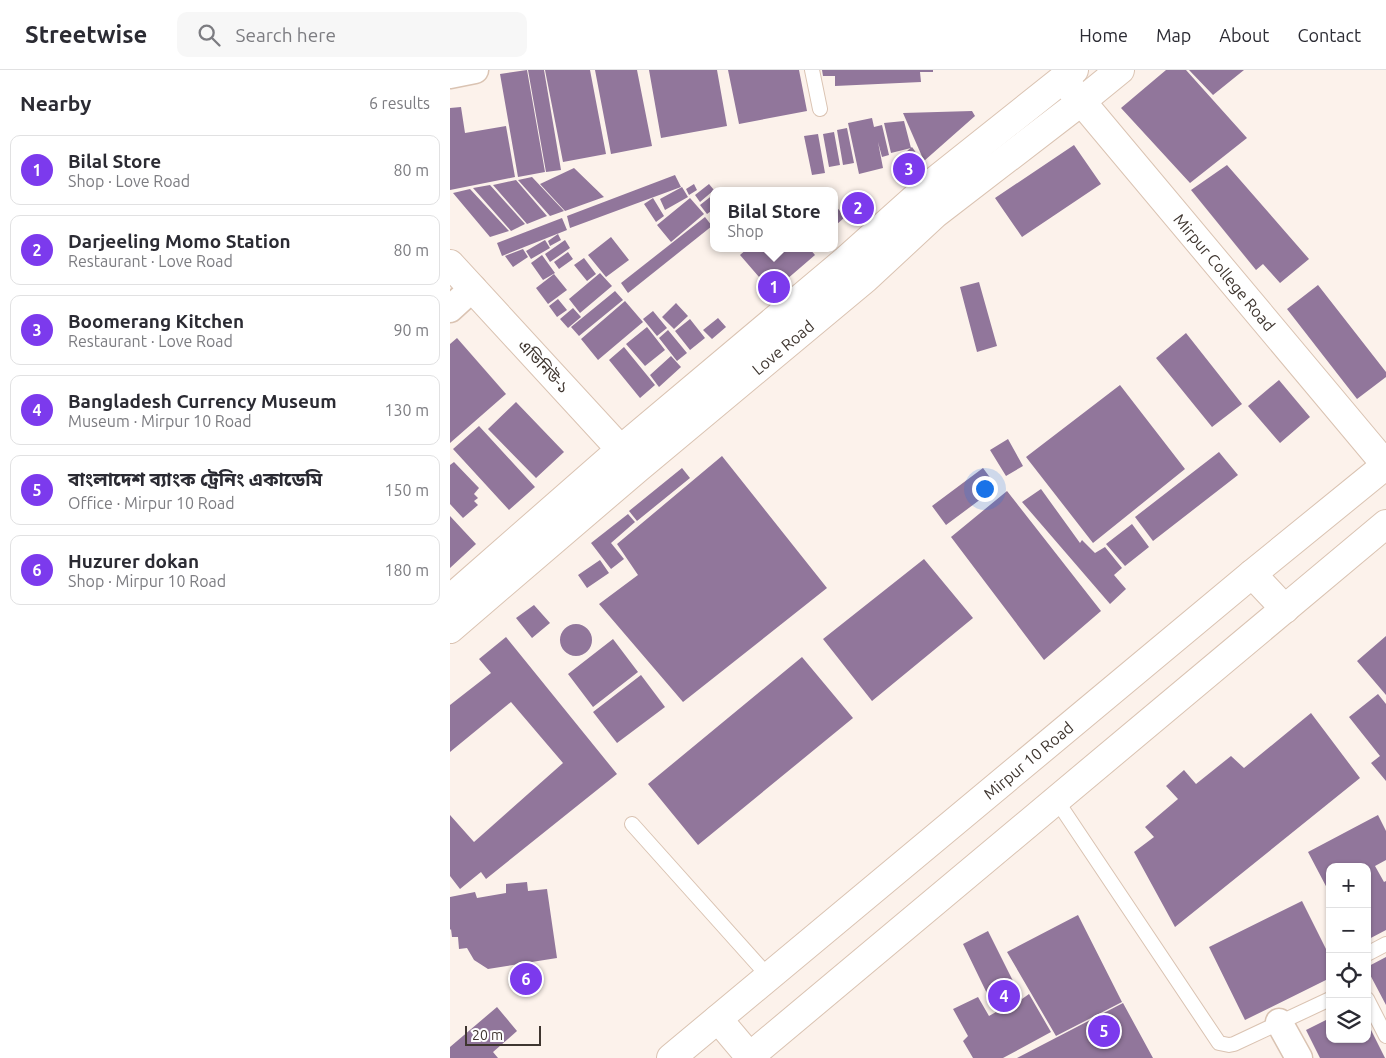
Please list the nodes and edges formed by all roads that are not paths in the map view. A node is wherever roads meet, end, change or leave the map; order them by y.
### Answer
1 (475, 70) edge
2 (812, 70) edge
3 (1120, 70) edge
4 (1068, 74) edge
5 (450, 76) edge
6 (1082, 101) junction
7 (820, 109) dead end
8 (450, 264) edge
9 (472, 288) junction
10 (450, 309) edge
11 (629, 459) junction
12 (1386, 465) edge
13 (1386, 524) edge
14 (1252, 574) junction
15 (450, 599) edge
16 (1285, 609) junction
17 (450, 629) edge
18 (1057, 801) junction
19 (632, 824) dead end
20 (1386, 944) edge
21 (1369, 953) edge
22 (769, 977) junction
23 (1326, 1001) edge
24 (1371, 1007) edge
25 (718, 1019) junction
26 (1279, 1022) junction
27 (1386, 1036) edge
28 (749, 1057) edge
29 (671, 1058) edge
30 (1298, 1058) edge

1 - 5 street
2 - 7 lane
3 - 6 street, Love Road
4 - 6 street, Mirpur College Road
4 - 11 street, Love Road
6 - 11 street, Love Road
6 - 12 street, Mirpur College Road
8 - 9 street, এভিনিউ-১
9 - 10 street
9 - 11 street, এভিনিউ-১
11 - 15 street, Love Road
11 - 17 street, Love Road
12 - 14 street, Mirpur 10 Road
13 - 16 street
14 - 16 street
14 - 22 street, Mirpur 10 Road
16 - 18 street
18 - 26 lane
18 - 28 street
19 - 22 lane
20 - 21 lane
22 - 25 street, Mirpur 10 Road
23 - 26 lane
24 - 27 lane
25 - 28 street
25 - 29 street, Mirpur 10 Road
26 - 30 street

